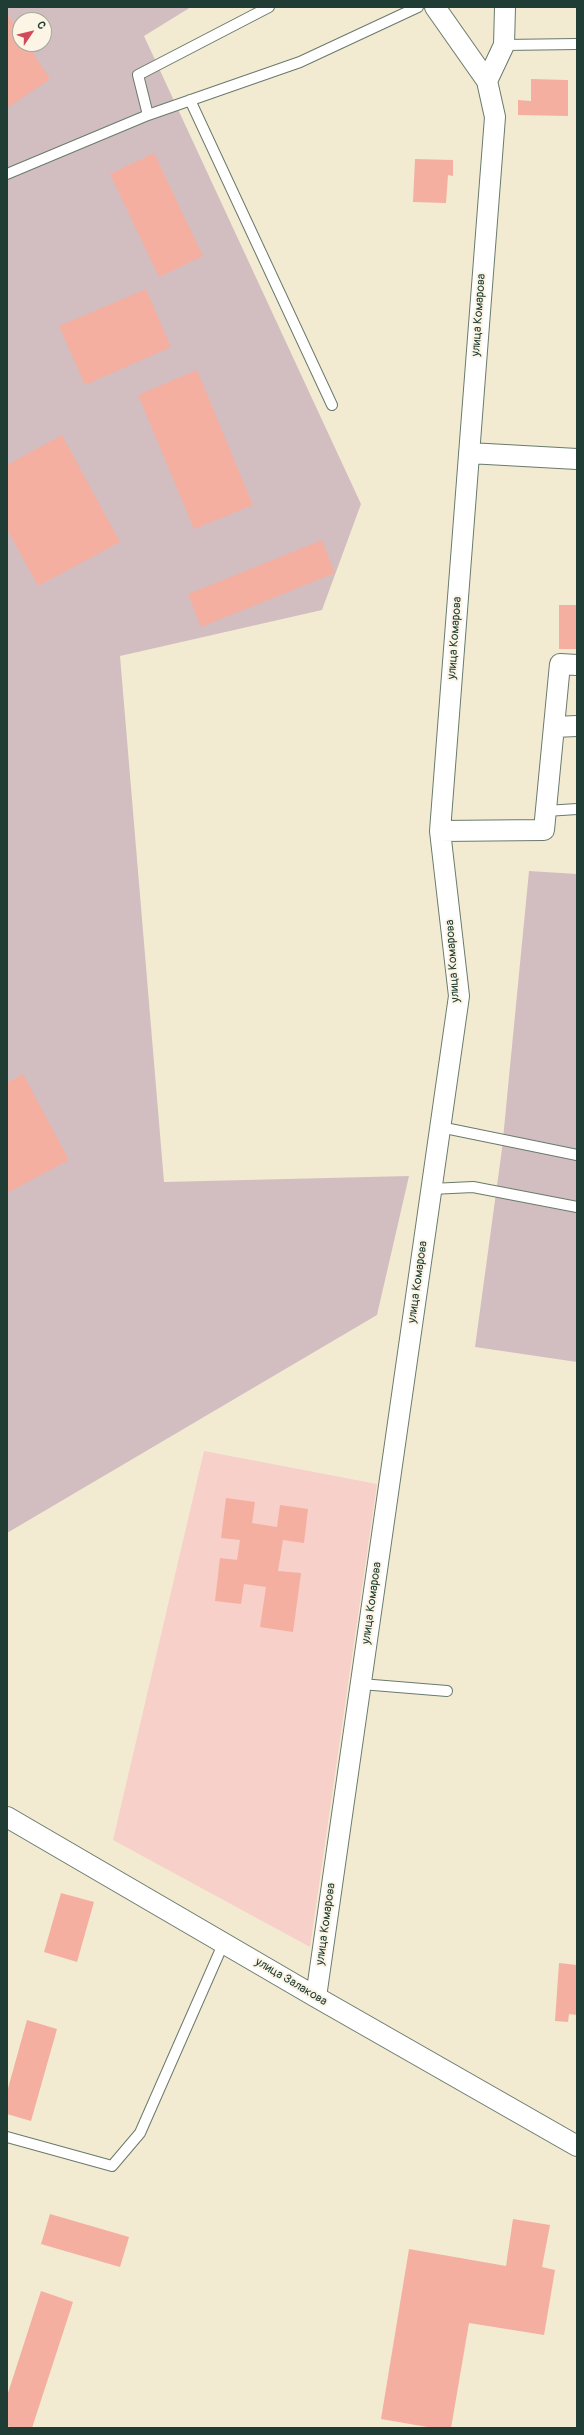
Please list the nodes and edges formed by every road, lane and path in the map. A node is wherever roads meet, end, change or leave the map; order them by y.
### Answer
1 (269, 7) edge
2 (418, 7) edge
3 (435, 7) edge
4 (505, 7) edge
5 (577, 44) edge
6 (504, 45) junction
7 (487, 81) junction
8 (190, 100) junction
9 (148, 115) junction
10 (7, 174) edge
11 (332, 405) dead end
12 (469, 453) junction
13 (577, 459) edge
14 (577, 665) edge
15 (577, 726) edge
16 (554, 727) junction
17 (577, 808) edge
18 (546, 811) junction
19 (440, 831) junction
20 (440, 1127) junction
21 (577, 1155) edge
22 (431, 1189) junction
23 (577, 1207) edge
24 (361, 1684) junction
25 (448, 1691) dead end
26 (7, 1816) edge
27 (224, 1942) junction
28 (316, 1997) junction
29 (7, 2137) edge
30 (577, 2146) edge

1 - 9 lane
2 - 8 lane
3 - 7 street, улица Комарова
4 - 6 street
5 - 6 lane
6 - 7 street
7 - 12 street, улица Комарова
8 - 9 lane
8 - 11 lane
9 - 10 lane
12 - 13 street
12 - 19 street, улица Комарова
14 - 16 street
15 - 16 street
16 - 18 street
17 - 18 lane
18 - 19 street
19 - 20 street, улица Комарова
20 - 21 lane
20 - 22 street, улица Комарова
22 - 23 lane
22 - 24 street, улица Комарова
24 - 25 lane
24 - 28 street, улица Комарова
26 - 27 street, улица Залакова
27 - 28 street, улица Залакова
27 - 29 lane
28 - 30 street, улица Залакова

